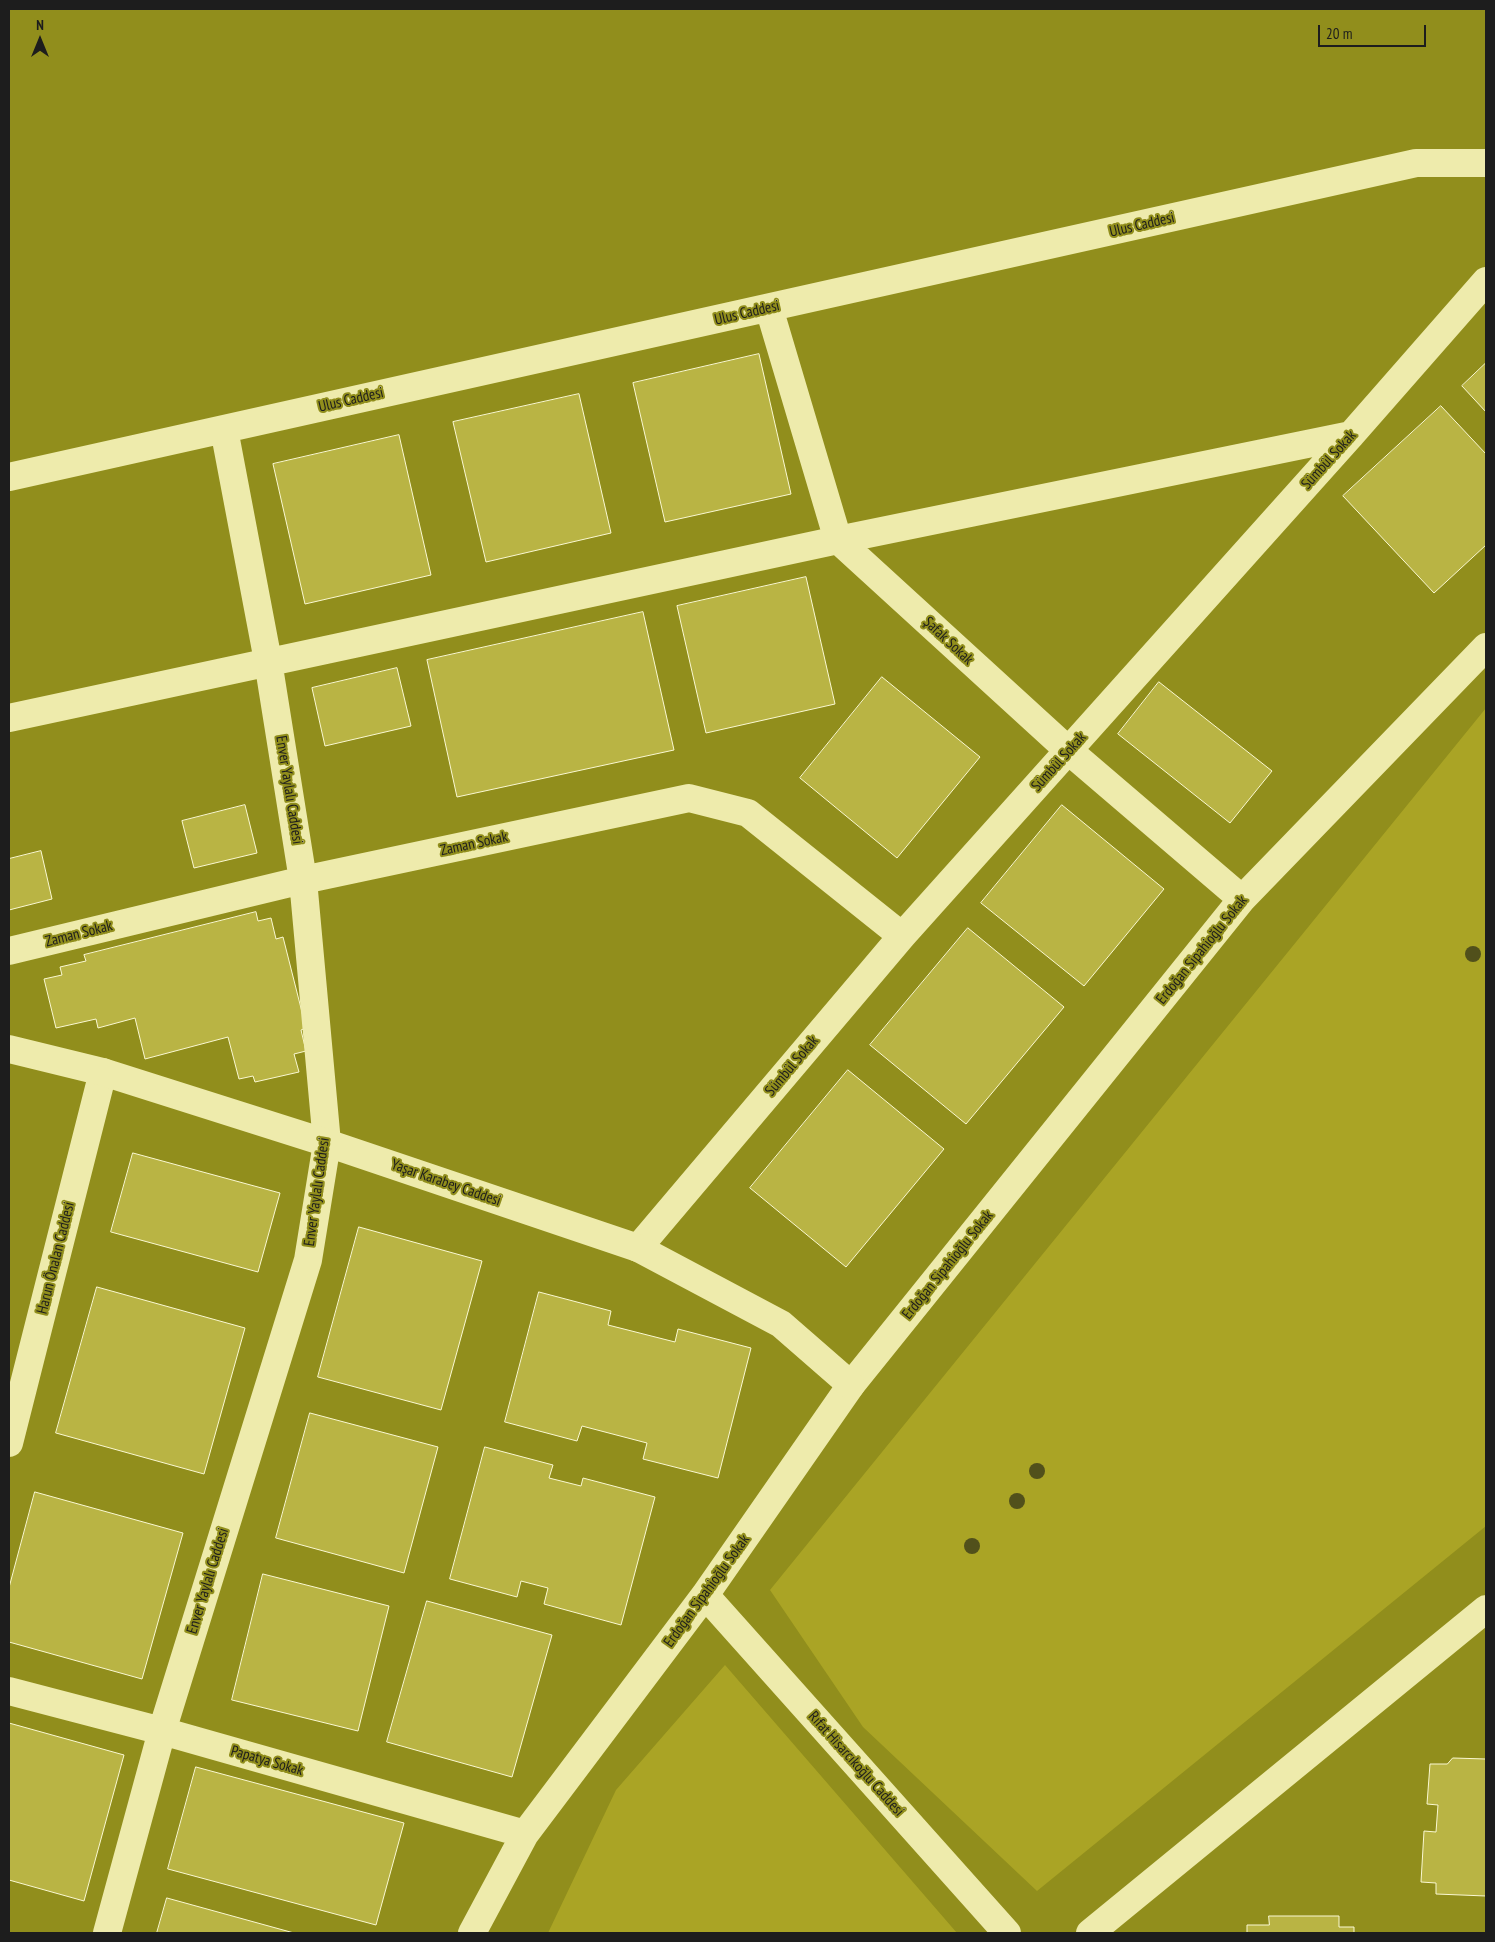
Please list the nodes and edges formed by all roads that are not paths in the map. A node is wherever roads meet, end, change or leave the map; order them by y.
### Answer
1 (1486, 163) edge
2 (1486, 281) edge
3 (769, 308) junction
4 (224, 429) junction
5 (1351, 435) junction
6 (9, 477) edge
7 (838, 540) junction
8 (1486, 647) edge
9 (268, 661) junction
10 (9, 718) edge
11 (1068, 751) junction
12 (303, 880) junction
13 (1242, 899) junction
14 (902, 936) junction
15 (9, 951) edge
16 (9, 1049) edge
17 (103, 1072) junction
18 (327, 1143) junction
19 (638, 1248) junction
20 (851, 1385) junction
21 (9, 1443) edge
22 (705, 1595) junction
23 (1486, 1610) edge
24 (9, 1691) edge
25 (162, 1731) junction
26 (525, 1834) junction
27 (107, 1933) edge
28 (472, 1933) edge
29 (1008, 1933) edge
30 (1090, 1933) edge

1 - 3 street, Ulus Caddesi
2 - 5 street, Sümbül Sokak
3 - 4 street, Ulus Caddesi
3 - 7 street
4 - 6 street, Ulus Caddesi
4 - 9 street, Enver Yaylalı Caddesi
5 - 7 street
5 - 11 street, Sümbül Sokak
7 - 9 street
7 - 11 street, Şafak Sokak
8 - 13 street, Erdoğan Sipahioğlu Sokak
9 - 10 street
9 - 12 street, Enver Yaylalı Caddesi
11 - 13 street, Şafak Sokak
11 - 14 street, Sümbül Sokak
12 - 14 street, Zaman Sokak
12 - 15 street, Zaman Sokak
12 - 18 street, Enver Yaylalı Caddesi
13 - 20 street, Erdoğan Sipahioğlu Sokak
14 - 19 street, Sümbül Sokak
16 - 17 street, Yaşar Karabey Caddesi
17 - 18 street, Yaşar Karabey Caddesi
17 - 21 street, Harun Önalan Caddesi
18 - 19 street, Yaşar Karabey Caddesi
18 - 25 street, Enver Yaylalı Caddesi
19 - 20 street, Yaşar Karabey Caddesi
20 - 22 street, Erdoğan Sipahioğlu Sokak
22 - 26 street, Erdoğan Sipahioğlu Sokak
22 - 29 street, Rıfat Hisarcıkoğlu Caddesi
23 - 30 street
24 - 25 street, Papatya Sokak
25 - 26 street, Papatya Sokak
25 - 27 street, Enver Yaylalı Caddesi
26 - 28 street, Erdoğan Sipahioğlu Sokak

